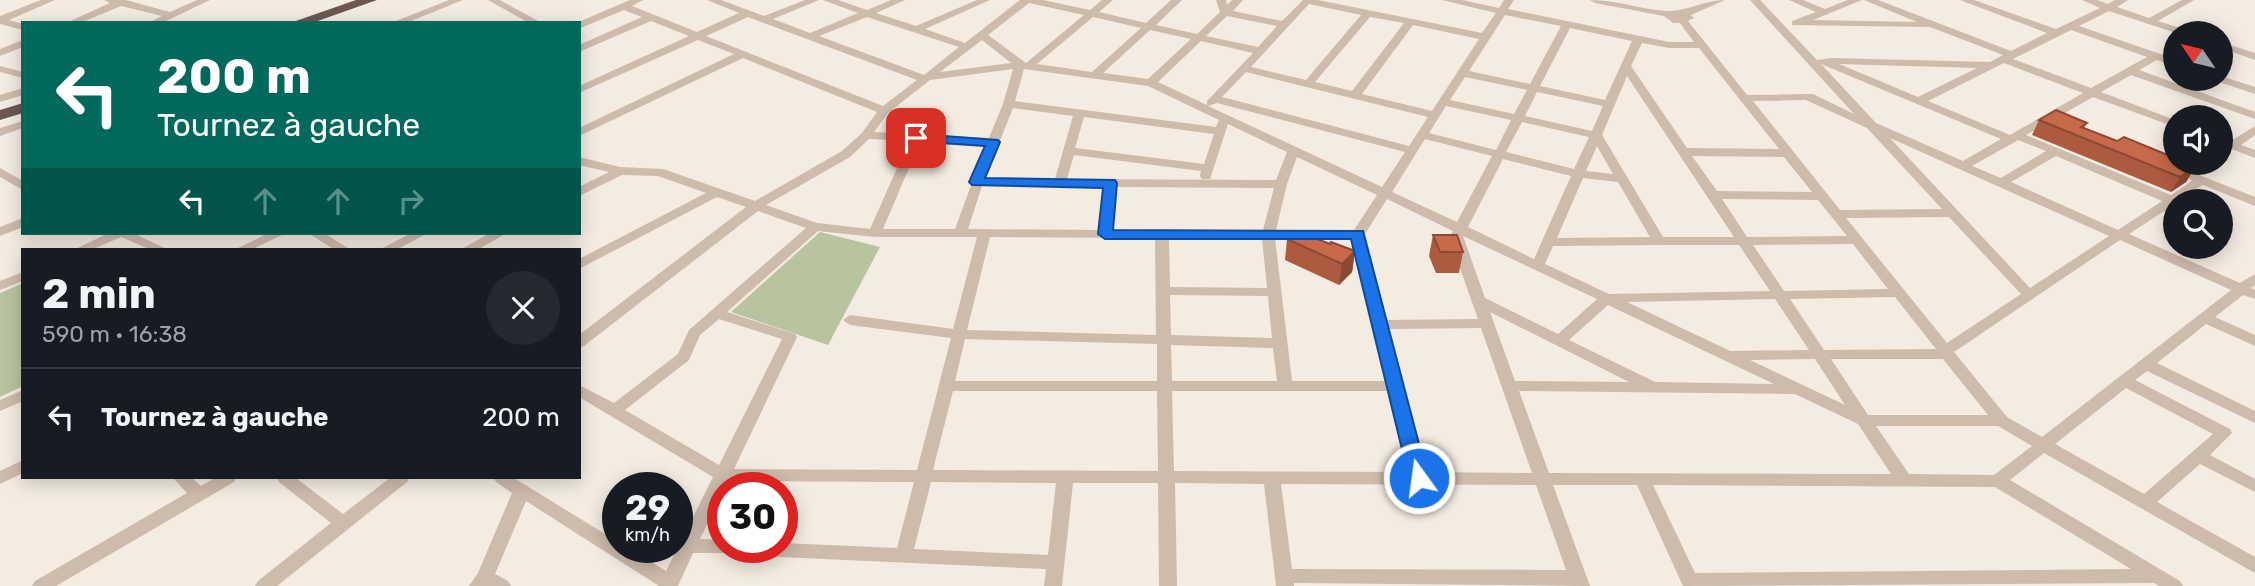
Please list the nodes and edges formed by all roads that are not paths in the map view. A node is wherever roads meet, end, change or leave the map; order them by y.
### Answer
1 (50, 0) edge
2 (109, 0) edge
3 (205, 0) edge
4 (458, 0) edge
5 (493, 0) edge
6 (638, 0) edge
7 (814, 0) edge
8 (828, 0) edge
9 (900, 0) edge
10 (985, 0) edge
11 (1028, 0) edge
12 (1108, 0) edge
13 (1177, 0) edge
14 (1222, 0) edge
15 (1237, 0) edge
16 (1308, 0) edge
17 (1447, 0) edge
18 (1509, 0) edge
19 (1595, 0) edge
20 (1720, 0) edge
21 (1755, 0) edge
22 (1794, 0) edge
23 (1857, 0) edge
24 (1868, 0) edge
25 (1965, 0) edge
26 (2087, 0) edge
27 (2123, 0) edge
28 (2189, 0) edge
29 (123, 1) edge
30 (364, 1) edge
31 (722, 1) edge
32 (1981, 2) edge
33 (1630, 3) edge
34 (623, 6) junction
35 (2108, 7) junction
36 (1502, 11) junction
37 (1225, 12) junction
38 (1825, 12) junction
39 (748, 13) junction
40 (867, 13) junction
41 (1368, 13) junction
42 (1091, 14) junction
43 (172, 15) junction
44 (414, 16) junction
45 (651, 17) junction
46 (1684, 17) junction
47 (764, 19) junction
48 (0, 20) edge
49 (76, 21) edge
50 (158, 21) edge
51 (303, 21) edge
52 (401, 21) edge
53 (423, 21) edge
54 (533, 21) edge
55 (2150, 21) junction
56 (1410, 22) junction
57 (1796, 23) junction
58 (581, 24) edge
59 (1567, 24) junction
60 (1285, 25) junction
61 (1934, 25) junction
62 (2163, 25) edge
63 (21, 26) edge
64 (1148, 26) junction
65 (2071, 26) junction
66 (1782, 29) junction
67 (915, 30) junction
68 (2056, 33) junction
69 (981, 34) junction
70 (697, 36) junction
71 (810, 36) junction
72 (1485, 37) junction
73 (1198, 38) junction
74 (1638, 38) junction
75 (21, 44) edge
76 (1702, 45) junction
77 (965, 46) junction
78 (581, 47) edge
79 (2233, 48) edge
80 (1260, 51) junction
81 (0, 52) edge
82 (2252, 52) edge
83 (743, 54) junction
84 (2156, 56) junction
85 (2008, 57) junction
86 (2163, 59) edge
87 (1817, 61) junction
88 (1991, 65) junction
89 (1024, 66) junction
90 (1626, 66) junction
91 (1244, 68) junction
92 (1, 70) edge
93 (2130, 71) junction
94 (1462, 72) junction
95 (21, 75) edge
96 (1095, 75) junction
97 (923, 78) junction
98 (1152, 83) junction
99 (2233, 83) edge
100 (1308, 84) junction
101 (1534, 88) junction
102 (581, 89) edge
103 (2255, 91) edge
104 (21, 92) edge
105 (2092, 92) junction
106 (1355, 95) junction
107 (1845, 96) junction
108 (1807, 97) junction
109 (1744, 98) junction
110 (0, 99) edge
111 (1919, 101) junction
112 (1443, 102) junction
113 (1009, 104) junction
114 (1210, 104) junction
115 (1609, 104) junction
116 (21, 109) edge
117 (884, 111) junction
118 (1079, 113) junction
119 (0, 115) edge
120 (1435, 115) junction
121 (2255, 116) edge
122 (1518, 118) junction
123 (2163, 119) edge
124 (1223, 124) junction
125 (21, 125) edge
126 (1871, 125) junction
127 (2255, 129) edge
128 (0, 132) edge
129 (581, 132) edge
130 (866, 135) junction
131 (1422, 135) junction
132 (1596, 135) junction
133 (2013, 137) junction
134 (916, 138) junction
135 (2233, 140) edge
136 (993, 142) junction
137 (2233, 145) edge
138 (1294, 150) junction
139 (1412, 150) junction
140 (1069, 151) junction
141 (2055, 151) junction
142 (1684, 152) junction
143 (1788, 153) junction
144 (1499, 154) junction
145 (2255, 154) edge
146 (581, 162) edge
147 (1963, 166) junction
148 (1208, 168) junction
149 (620, 170) junction
150 (0, 172) edge
151 (1579, 174) junction
152 (2189, 175) edge
153 (1622, 179) junction
154 (2202, 180) junction
155 (976, 182) junction
156 (1060, 183) junction
157 (1110, 183) junction
158 (2001, 183) junction
159 (1203, 184) junction
160 (1281, 184) junction
161 (21, 185) edge
162 (2188, 189) edge
163 (581, 191) edge
164 (717, 192) junction
165 (1385, 192) junction
166 (1713, 195) junction
167 (1822, 196) junction
168 (2163, 196) edge
169 (2255, 202) edge
170 (756, 206) junction
171 (2163, 206) edge
172 (1953, 213) junction
173 (1837, 214) junction
174 (21, 223) edge
175 (815, 227) junction
176 (1459, 228) junction
177 (0, 232) edge
178 (875, 233) junction
179 (960, 234) junction
180 (984, 234) junction
181 (1105, 234) junction
182 (1161, 234) junction
183 (1268, 234) junction
184 (1358, 234) junction
185 (116, 235) edge
186 (126, 235) edge
187 (254, 235) edge
188 (274, 235) edge
189 (318, 235) edge
190 (417, 235) edge
191 (496, 235) edge
192 (2119, 235) junction
193 (265, 239) junction
194 (1857, 240) junction
195 (1744, 241) junction
196 (1550, 242) junction
197 (1659, 242) junction
198 (85, 248) edge
199 (157, 248) edge
200 (245, 248) edge
201 (335, 248) edge
202 (390, 248) edge
203 (471, 248) edge
204 (581, 264) edge
205 (1538, 265) junction
206 (21, 277) edge
207 (2255, 278) edge
208 (0, 286) edge
209 (1163, 290) junction
210 (1274, 292) junction
211 (2248, 292) edge
212 (1900, 293) junction
213 (1779, 294) junction
214 (2029, 295) junction
215 (1607, 298) junction
216 (1479, 301) junction
217 (717, 313) junction
218 (2205, 318) junction
219 (850, 320) dead end
220 (1486, 323) junction
221 (1380, 325) junction
222 (959, 334) junction
223 (1163, 340) junction
224 (581, 341) edge
225 (1559, 341) junction
226 (2255, 341) edge
227 (1280, 343) junction
228 (1947, 352) junction
229 (1819, 354) junction
230 (1727, 355) junction
231 (2146, 364) junction
232 (2124, 381) junction
233 (946, 386) junction
234 (1164, 386) junction
235 (1285, 386) junction
236 (1396, 386) junction
237 (1509, 386) junction
238 (1656, 388) junction
239 (1799, 389) junction
240 (581, 391) edge
241 (21, 396) edge
242 (0, 406) edge
243 (614, 411) junction
244 (2252, 413) edge
245 (1864, 420) junction
246 (2001, 421) junction
247 (2043, 445) junction
248 (2198, 456) junction
249 (21, 468) edge
250 (718, 472) edge
251 (724, 472) edge
252 (798, 475) edge
253 (923, 476) junction
254 (1065, 477) junction
255 (1166, 477) junction
256 (1272, 477) junction
257 (0, 478) edge
258 (1419, 478) junction
259 (183, 479) edge
260 (226, 479) edge
261 (286, 479) edge
262 (400, 479) edge
263 (503, 479) edge
264 (1542, 479) junction
265 (1642, 479) junction
266 (1905, 480) junction
267 (1997, 481) junction
268 (2255, 486) edge
269 (521, 492) junction
270 (199, 494) junction
271 (2145, 503) junction
272 (707, 507) edge
273 (343, 523) junction
274 (693, 536) edge
275 (798, 551) edge
276 (904, 555) junction
277 (1055, 562) junction
278 (680, 563) edge
279 (2255, 566) edge
280 (1284, 581) edge
281 (1458, 581) edge
282 (2166, 581) edge
283 (482, 582) edge
284 (1579, 582) edge
285 (1981, 582) edge
286 (2026, 582) edge
287 (1690, 583) edge
288 (669, 584) edge
289 (41, 586) edge
290 (264, 586) edge
291 (502, 586) edge
292 (1054, 586) edge
293 (1168, 586) edge

1 - 48 street
2 - 29 street
3 - 43 street
4 - 44 street
5 - 54 street
6 - 34 street
7 - 47 street
8 - 40 street
9 - 40 street
10 - 67 street
11 - 42 street
11 - 69 street
12 - 42 street
13 - 64 street
14 - 37 street
15 - 37 street
16 - 41 street
16 - 60 street
17 - 36 street
18 - 36 street
19 - 33 street
20 - 46 street
21 - 66 street
22 - 38 street
23 - 38 street
24 - 61 street
25 - 32 street
26 - 35 street
27 - 35 street
28 - 55 street
29 - 43 street
29 - 49 street
30 - 51 highway
31 - 39 street
32 - 68 street
33 - 46 street
34 - 45 street
34 - 58 street
35 - 55 street
35 - 65 street
36 - 59 street
36 - 72 street
37 - 60 street
37 - 73 street
38 - 57 street
39 - 47 street
39 - 70 street
40 - 67 street
40 - 71 street
41 - 56 street
41 - 100 street
42 - 64 street
42 - 89 street
43 - 50 street
44 - 52 street
44 - 53 street
45 - 70 street
45 - 78 street
46 - 76 street
47 - 71 street
48 - 63 street
55 - 62 street
56 - 72 street
56 - 106 street
57 - 61 street
57 - 66 street
59 - 74 street
59 - 101 street
60 - 80 street
61 - 85 street
64 - 73 street
64 - 96 street
65 - 68 street
65 - 84 street
66 - 87 street
67 - 77 street
68 - 85 street
69 - 77 street
69 - 89 street
70 - 83 street
70 - 102 street
71 - 97 street
72 - 94 street
73 - 80 street
73 - 98 street
74 - 76 street
74 - 90 street
75 - 81 street
76 - 109 street
77 - 97 street
79 - 82 street
80 - 91 street
83 - 117 street
83 - 129 street
84 - 86 street
84 - 93 street
85 - 88 street
85 - 105 street
87 - 88 street
87 - 107 street
87 - 111 street
88 - 111 street
89 - 96 street
89 - 97 street
89 - 113 street
90 - 115 street
90 - 142 street
91 - 100 street
91 - 114 street
92 - 95 street
93 - 105 street
93 - 121 street
94 - 101 street
94 - 112 street
96 - 98 street
97 - 117 street
98 - 114 street
99 - 103 street
100 - 106 street
101 - 115 street
101 - 122 street
104 - 110 street
105 - 123 street
105 - 133 street
106 - 120 street
107 - 108 street
107 - 126 street
108 - 109 street
108 - 126 street
109 - 143 street
111 - 133 street
112 - 120 street
112 - 122 street
113 - 118 street
113 - 136 street
114 - 124 street
114 - 139 street
115 - 132 street
116 - 119 highway
117 - 130 street
118 - 124 street
118 - 140 street
120 - 131 street
122 - 132 street
122 - 144 street
124 - 138 street
124 - 148 street
125 - 128 street
126 - 147 street
126 - 172 street
127 - 135 street
130 - 134 street
130 - 170 street
131 - 139 street
131 - 144 street
132 - 151 street
132 - 153 street
133 - 141 street
133 - 147 street
134 - 136 street
134 - 178 street
136 - 155 street
137 - 145 street
138 - 160 street
138 - 165 street
139 - 165 street
140 - 148 street
140 - 156 street
141 - 158 street
141 - 168 street
142 - 143 street
142 - 166 street
143 - 167 street
144 - 151 street
144 - 176 street
146 - 149 street
147 - 158 street
148 - 159 street
149 - 163 street
149 - 164 street
150 - 161 street
151 - 153 street
151 - 196 street
152 - 154 street
153 - 197 street
154 - 162 street
154 - 169 street
155 - 156 street
155 - 179 street
156 - 157 street
157 - 159 street
157 - 181 street
158 - 192 street
159 - 160 street
160 - 183 street
164 - 170 street
164 - 204 street
165 - 176 street
165 - 184 street
166 - 167 street
166 - 195 street
167 - 173 street
170 - 175 street
170 - 224 street
171 - 192 street
172 - 173 street
172 - 214 street
173 - 194 street
174 - 177 street
175 - 178 street
175 - 217 street
176 - 205 street
176 - 216 street
178 - 179 street
179 - 180 street
180 - 181 street
180 - 222 street
181 - 182 street
182 - 183 street
182 - 209 street
183 - 184 street
183 - 210 street
184 - 221 street
185 - 198 street
186 - 199 street
187 - 193 street
188 - 193 street
189 - 201 street
190 - 202 street
191 - 203 street
192 - 211 street
192 - 214 street
193 - 200 street
194 - 195 street
194 - 212 street
195 - 197 street
195 - 213 street
196 - 197 street
196 - 205 street
205 - 215 street
206 - 208 street
207 - 211 street
209 - 210 street
209 - 223 street
210 - 227 street
211 - 218 street
212 - 213 street
212 - 228 street
213 - 215 street
213 - 229 street
214 - 228 street
215 - 225 street
215 - 230 street
216 - 220 street
216 - 225 street
217 - 243 street
217 - 251 street
218 - 226 street
218 - 231 street
219 - 222 street
220 - 221 street
220 - 237 street
221 - 236 street
222 - 223 street
222 - 233 street
223 - 227 street
223 - 234 street
225 - 238 street
227 - 235 street
228 - 229 street
228 - 246 street
229 - 230 street
229 - 245 street
230 - 239 street
231 - 232 street
231 - 244 street
232 - 247 street
232 - 248 street
233 - 234 street
233 - 253 street
234 - 235 street
234 - 255 street
235 - 236 street
236 - 258 street
237 - 238 street
237 - 264 street
238 - 239 street
239 - 245 street
240 - 243 street
241 - 242 street
243 - 250 street
245 - 246 street
245 - 266 street
246 - 247 street
247 - 267 street
247 - 271 street
248 - 268 street
248 - 271 street
249 - 257 street
252 - 253 street
253 - 254 street
253 - 276 street
254 - 255 street
254 - 277 street
255 - 256 street
255 - 293 street
256 - 258 street
256 - 280 street
258 - 264 street
259 - 270 street
260 - 270 street
261 - 273 street
262 - 273 street
263 - 269 street
264 - 265 street
264 - 284 street
265 - 266 street
265 - 287 street
266 - 267 street
267 - 282 street
269 - 283 street
269 - 288 street
270 - 289 street
271 - 279 street
272 - 274 street
273 - 290 street
275 - 276 street
276 - 277 street
277 - 292 street
278 - 288 street
280 - 281 street
281 - 284 street
282 - 286 street
283 - 291 street
285 - 286 street
285 - 287 street

